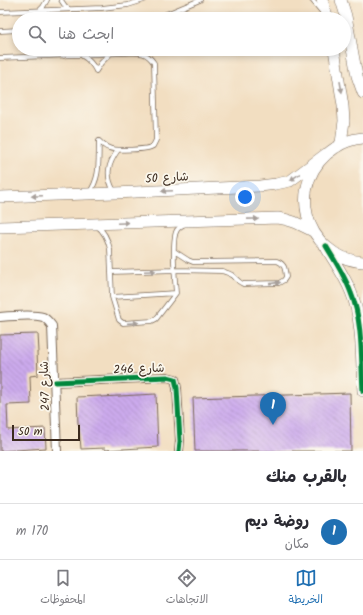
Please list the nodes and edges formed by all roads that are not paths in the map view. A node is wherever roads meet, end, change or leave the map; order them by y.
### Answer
1 (47, 0) edge
2 (61, 0) edge
3 (144, 0) edge
4 (200, 0) edge
5 (312, 0) edge
6 (322, 0) edge
7 (341, 0) edge
8 (69, 9) junction
9 (39, 11) junction
10 (0, 12) edge
11 (171, 12) edge
12 (322, 12) edge
13 (326, 12) edge
14 (345, 12) edge
15 (12, 30) edge
16 (0, 31) edge
17 (351, 43) edge
18 (54, 56) joint
19 (64, 56) edge
20 (82, 56) edge
21 (108, 56) edge
22 (148, 56) edge
23 (335, 56) edge
24 (0, 58) edge
25 (363, 93) edge
26 (363, 138) edge
27 (342, 143) junction
28 (118, 150) junction
29 (326, 154) junction
30 (115, 193) junction
31 (88, 194) junction
32 (0, 197) edge
33 (190, 221) junction
34 (95, 224) junction
35 (0, 227) edge
36 (313, 231) junction
37 (326, 246) junction
38 (174, 251) junction
39 (363, 262) edge
40 (175, 270) junction
41 (111, 272) junction
42 (176, 293) junction
43 (112, 297) junction
44 (0, 317) edge
45 (55, 382) junction
46 (363, 391) edge
47 (57, 451) edge
48 (179, 451) edge

1 - 9 lane
2 - 8 lane
3 - 8 lane
4 - 11 lane
5 - 12 lane
6 - 13 main road
7 - 14 main road
8 - 9 lane
9 - 10 lane
15 - 16 lane
17 - 25 main road
18 - 19 lane
18 - 24 lane
20 - 21 lane
22 - 28 lane
23 -> 27 main road
26 - 27 main road
27 - 29 main road
28 - 30 lane
28 - 31 lane
29 -> 30 main road, شارع 50
29 - 36 main road
30 - 31 main road, شارع 50
31 -> 32 main road, شارع 50
34 -> 33 main road
33 -> 36 main road
33 - 38 lane
34 - 35 main road
34 - 41 lane
36 - 37 main road
37 - 39 main road
37 - 46 main road
38 - 40 lane
40 -> 38 lane
41 -> 40 lane
40 - 42 lane
41 - 43 lane
42 - 43 lane
43 -> 42 lane
44 - 45 street, شارع 247
45 - 47 street, شارع 247
45 - 48 street, شارع 246

